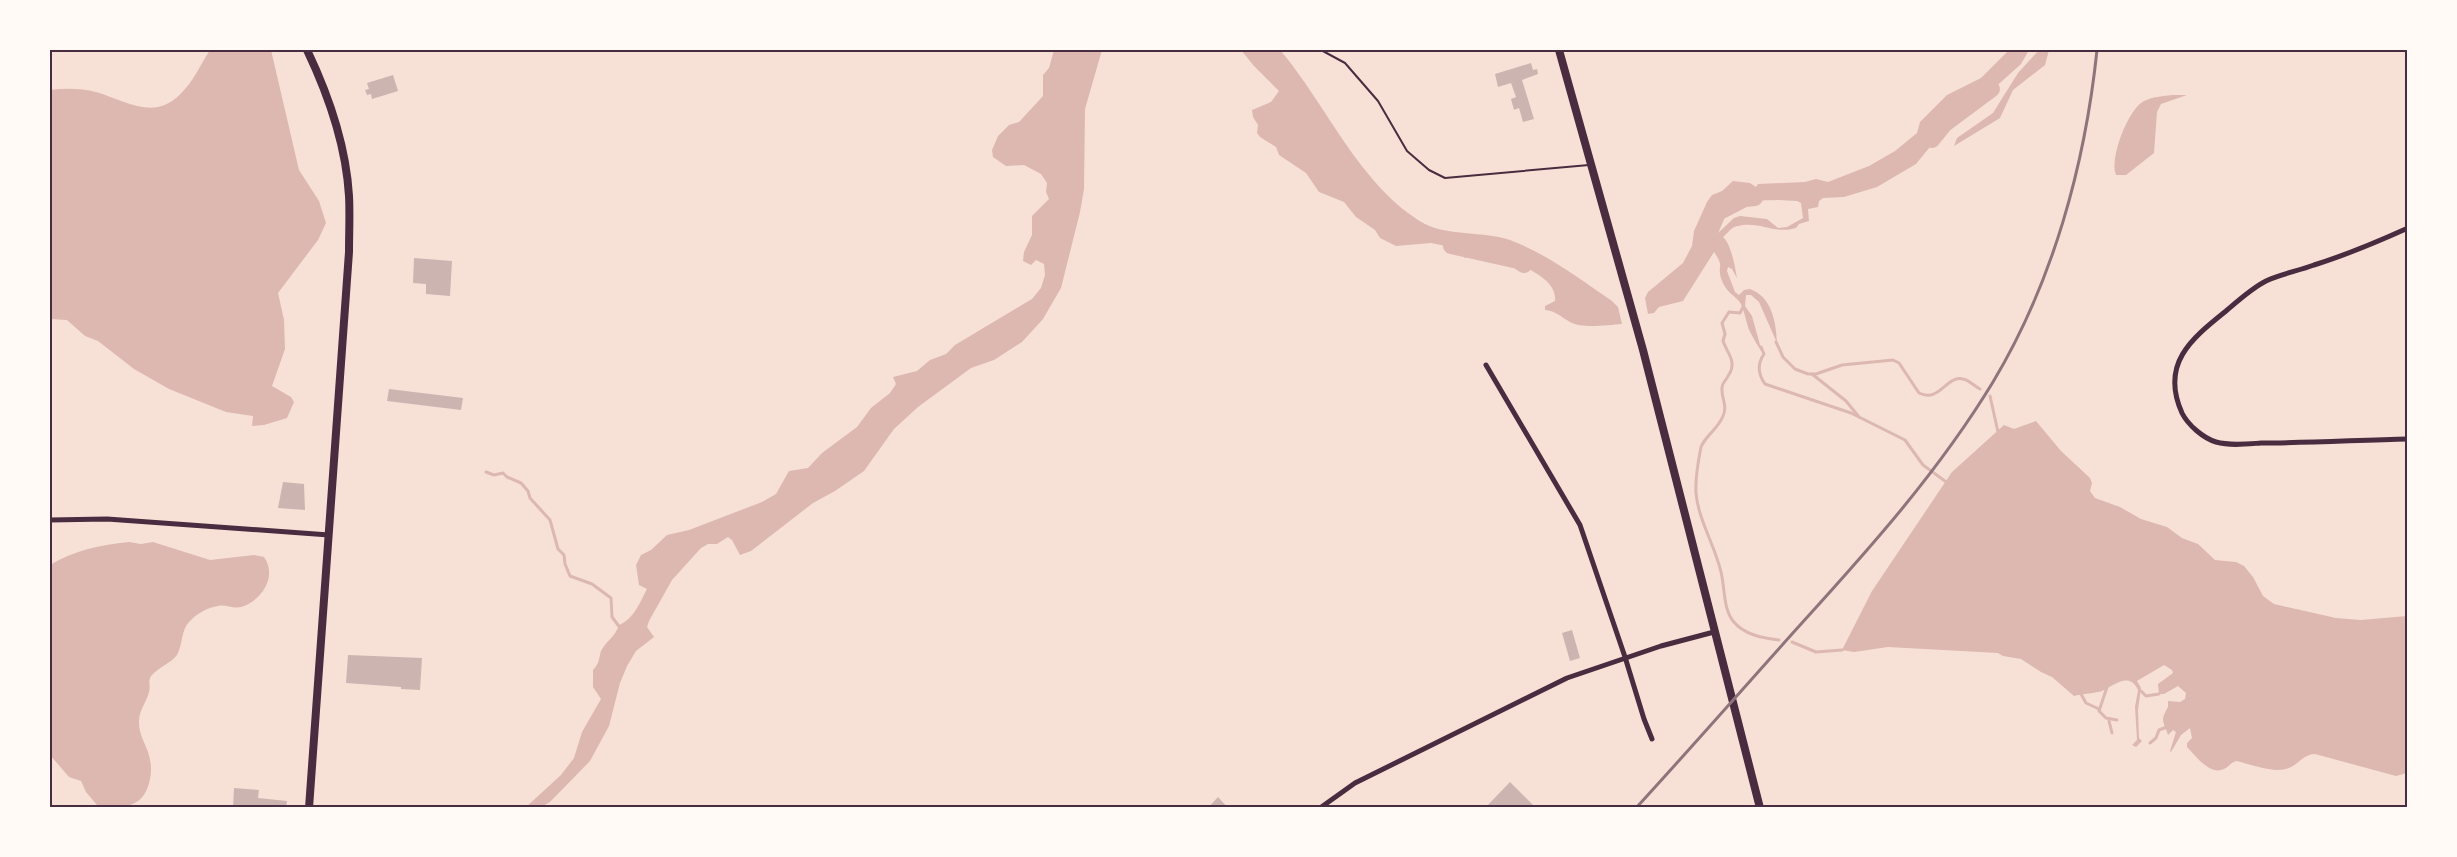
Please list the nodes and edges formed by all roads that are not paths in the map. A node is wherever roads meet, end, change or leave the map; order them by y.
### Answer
1 (307, 50) edge
2 (1321, 50) edge
3 (1558, 50) edge
4 (1592, 164) junction
5 (2408, 228) edge
6 (1486, 366) dead end
7 (2408, 439) edge
8 (50, 520) edge
9 (329, 535) junction
10 (1714, 632) junction
11 (1625, 657) junction
12 (1652, 739) dead end
13 (309, 807) edge
14 (1320, 807) edge
15 (1760, 807) edge

1 - 9 main road
2 - 4 lane
3 - 4 main road
4 - 10 main road
5 - 7 street
6 - 11 street
8 - 9 street
9 - 13 main road
10 - 11 street
10 - 15 main road
11 - 12 street
11 - 14 street

